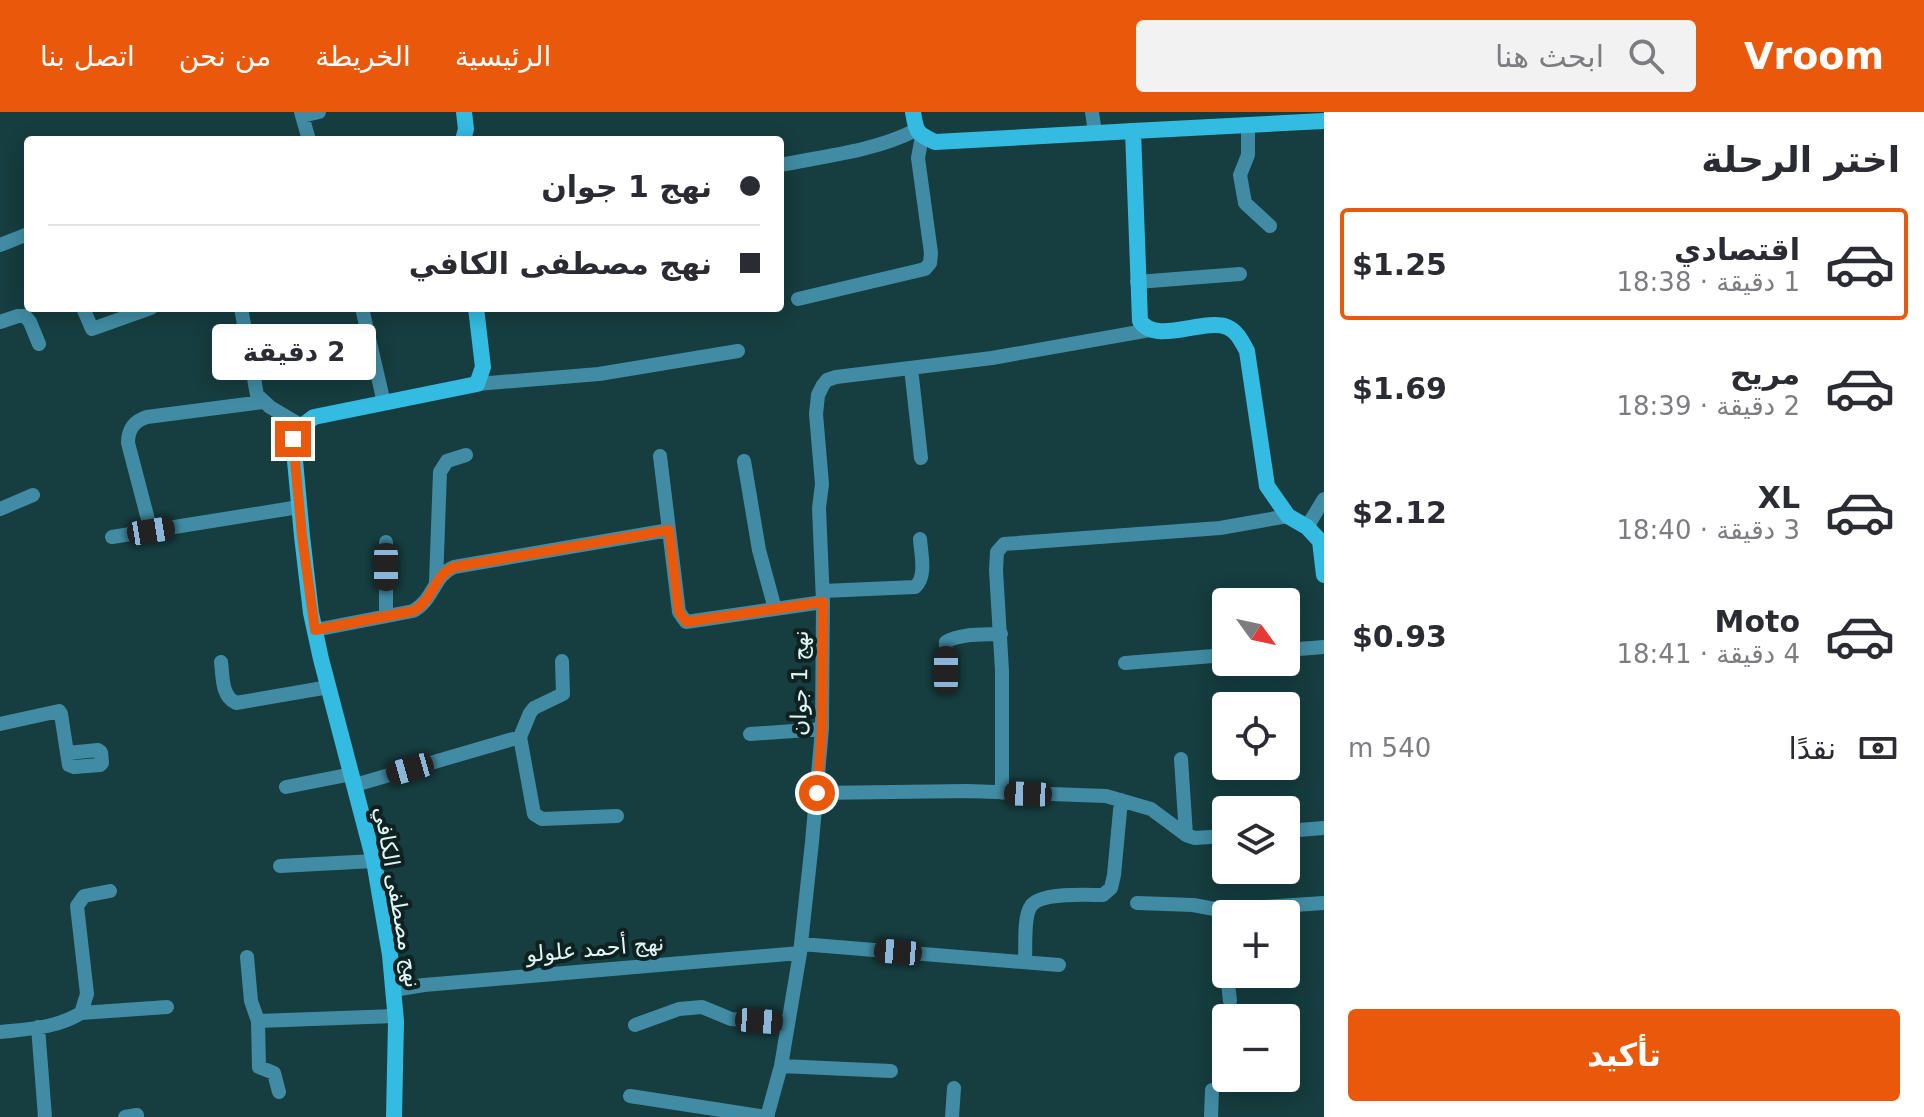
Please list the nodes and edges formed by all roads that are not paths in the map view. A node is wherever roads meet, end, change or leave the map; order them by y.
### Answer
1 (319, 112) edge
2 (464, 112) edge
3 (913, 112) edge
4 (1092, 112) edge
5 (301, 114) edge
6 (1237, 121) edge
7 (1324, 121) edge
8 (1133, 131) junction
9 (919, 133) junction
10 (1095, 133) junction
11 (308, 136) edge
12 (464, 136) edge
13 (784, 164) edge
14 (1270, 226) dead end
15 (24, 236) edge
16 (0, 245) edge
17 (1240, 274) dead end
18 (1137, 282) junction
19 (798, 299) dead end
20 (85, 312) edge
21 (140, 312) edge
22 (242, 312) edge
23 (363, 312) edge
24 (476, 312) edge
25 (0, 322) edge
26 (1150, 330) junction
27 (39, 344) dead end
28 (738, 351) dead end
29 (911, 368) junction
30 (477, 384) junction
31 (263, 402) junction
32 (384, 403) junction
33 (302, 426) junction
34 (466, 455) dead end
35 (660, 456) dead end
36 (921, 458) dead end
37 (744, 461) dead end
38 (33, 495) dead end
39 (1324, 499) edge
40 (299, 507) junction
41 (0, 509) edge
42 (1288, 516) junction
43 (1307, 527) junction
44 (669, 530) junction
45 (151, 531) junction
46 (112, 537) dead end
47 (920, 539) dead end
48 (386, 542) dead end
49 (1324, 575) edge
50 (436, 584) junction
51 (823, 597) junction
52 (775, 609) junction
53 (386, 616) junction
54 (315, 630) junction
55 (1001, 634) junction
56 (1324, 647) edge
57 (1300, 649) edge
58 (1212, 656) edge
59 (562, 661) dead end
60 (221, 662) dead end
61 (1125, 663) dead end
62 (946, 670) dead end
63 (329, 687) junction
64 (0, 724) edge
65 (822, 729) junction
66 (750, 734) dead end
67 (520, 737) junction
68 (67, 753) dead end
69 (1181, 759) dead end
70 (353, 779) junction
71 (286, 787) dead end
72 (817, 793) junction
73 (1002, 793) junction
74 (1121, 800) junction
75 (617, 816) dead end
76 (1324, 828) edge
77 (1300, 830) edge
78 (1186, 835) junction
79 (1212, 837) edge
80 (374, 861) junction
81 (280, 866) dead end
82 (110, 891) dead end
83 (1137, 903) dead end
84 (1324, 903) edge
85 (1300, 905) edge
86 (1212, 909) edge
87 (800, 949) junction
88 (247, 957) dead end
89 (1025, 961) junction
90 (1059, 965) dead end
91 (1229, 988) edge
92 (394, 990) junction
93 (1230, 1001) dead end
94 (167, 1007) dead end
95 (81, 1013) junction
96 (395, 1016) junction
97 (258, 1021) junction
98 (787, 1023) junction
99 (635, 1025) dead end
100 (38, 1027) junction
101 (0, 1032) edge
102 (781, 1066) junction
103 (891, 1071) dead end
104 (954, 1088) dead end
105 (1212, 1090) dead end
106 (279, 1092) dead end
107 (630, 1096) dead end
108 (45, 1117) edge
109 (394, 1117) edge
110 (767, 1117) edge
111 (952, 1117) edge
112 (1211, 1117) edge

1 - 5 street
2 - 12 street
3 - 9 street
4 - 10 street
5 - 11 street
6 - 7 street
6 - 8 street
6 - 14 street
8 - 10 street
8 - 18 street
9 - 10 street
9 - 13 street
9 - 19 street
15 - 16 street
17 - 18 street
18 - 26 street
20 - 21 street
22 - 31 street
23 - 32 street
24 - 30 street
25 - 27 street
26 - 29 street
26 - 42 street
28 - 30 street
29 - 36 street
29 - 51 street
30 - 32 street
31 - 33 street
31 - 45 street
32 - 33 street
33 - 40 street, نهج مصطفى الكافي
34 - 50 street
35 - 44 street, نهج 1 جوان
37 - 52 street
38 - 41 street
39 - 43 street
40 - 45 street
40 - 54 street, نهج مصطفى الكافي
42 - 43 street
42 - 55 street
43 - 49 street
44 - 50 street
44 - 52 street, نهج 1 جوان
45 - 46 street
47 - 51 street
48 - 53 street
50 - 53 street
51 - 52 street, نهج 1 جوان
51 - 65 street, نهج 1 جوان
53 - 54 street
54 - 63 street, نهج مصطفى الكافي
55 - 62 street
55 - 73 street
56 - 57 street
58 - 61 street
59 - 67 street
60 - 63 street
63 - 70 street, نهج مصطفى الكافي
64 - 68 street
65 - 66 street
65 - 72 street, نهج 1 جوان
67 - 70 street
67 - 75 street
69 - 78 street
70 - 71 street
70 - 80 street, نهج مصطفى الكافي
72 - 73 street
72 - 87 street, نهج 1 جوان
73 - 74 street
74 - 78 street
74 - 89 street
76 - 77 street
78 - 79 street
80 - 81 street
80 - 92 street, نهج مصطفى الكافي
82 - 95 street
83 - 86 street
84 - 85 street
87 - 89 street, نهج أحمد علولو
87 - 92 street, نهج أحمد علولو
87 - 98 street, نهج 1 جوان
88 - 97 street
89 - 90 street, نهج أحمد علولو
91 - 93 street
92 - 96 street, نهج مصطفى الكافي
94 - 95 street
95 - 100 street
96 - 97 street
96 - 109 street, نهج مصطفى الكافي
97 - 106 street
98 - 99 street
98 - 102 street, نهج 1 جوان
100 - 101 street
100 - 108 street
102 - 103 street
102 - 110 street, نهج 1 جوان
104 - 111 street
105 - 112 street
107 - 110 street

